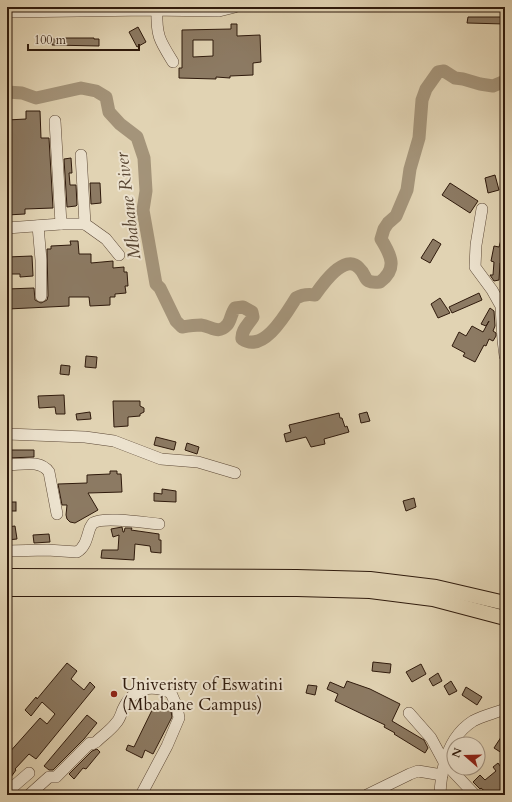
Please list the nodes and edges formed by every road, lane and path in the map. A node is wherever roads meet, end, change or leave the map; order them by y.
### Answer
1 (235, 7) edge
2 (157, 10) junction
3 (7, 12) edge
4 (173, 62) dead end
5 (55, 121) dead end
6 (81, 156) dead end
7 (482, 209) dead end
8 (62, 224) junction
9 (84, 224) junction
10 (38, 226) junction
11 (7, 228) edge
12 (118, 255) dead end
13 (41, 296) dead end
14 (505, 356) edge
15 (7, 434) edge
16 (7, 465) edge
17 (235, 473) dead end
18 (57, 514) dead end
19 (159, 524) dead end
20 (7, 551) edge
21 (7, 576) edge
22 (7, 589) edge
23 (505, 603) edge
24 (505, 618) edge
25 (505, 709) edge
26 (409, 713) dead end
27 (444, 762) junction
28 (29, 773) dead end
29 (442, 775) junction
30 (7, 792) edge
31 (29, 795) edge
32 (141, 795) edge
33 (367, 795) edge
34 (440, 795) edge
35 (475, 795) edge

1 - 2 street
2 - 3 street
2 - 4 street
5 - 8 street
6 - 9 street
7 - 14 street
8 - 9 street
8 - 10 street
9 - 12 street
10 - 11 street
10 - 13 street
15 - 17 street
16 - 18 street
19 - 20 street
21 - 23 main road
22 - 24 main road
25 - 27 street
26 - 27 street
27 - 29 street
27 - 35 street
28 - 30 street
29 - 33 street
29 - 34 street
31 - 32 street

